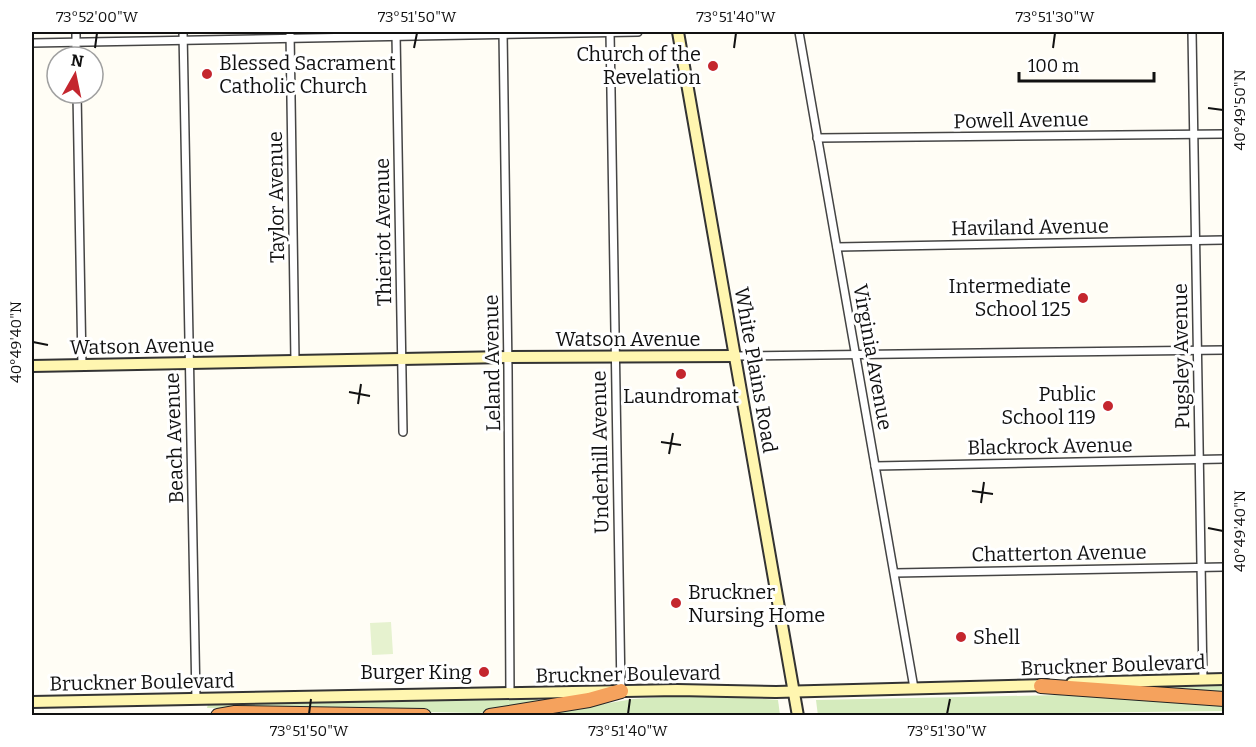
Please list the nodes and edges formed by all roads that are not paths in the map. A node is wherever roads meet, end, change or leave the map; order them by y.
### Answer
1 (76, 32) edge
2 (183, 32) edge
3 (610, 32) edge
4 (638, 32) edge
5 (678, 32) edge
6 (799, 32) edge
7 (1192, 32) edge
8 (503, 33) edge
9 (396, 34) edge
10 (290, 35) edge
11 (183, 40) junction
12 (76, 42) junction
13 (32, 43) edge
14 (77, 105) edge
15 (1224, 134) edge
16 (1194, 135) junction
17 (817, 138) junction
18 (1224, 240) edge
19 (1196, 241) junction
20 (837, 247) junction
21 (1198, 350) junction
22 (1224, 350) edge
23 (615, 356) junction
24 (735, 356) junction
25 (856, 356) junction
26 (508, 357) junction
27 (401, 360) junction
28 (295, 361) junction
29 (188, 363) junction
30 (82, 365) junction
31 (32, 366) edge
32 (403, 432) dead end
33 (1200, 459) junction
34 (1224, 459) edge
35 (875, 466) junction
36 (1201, 567) junction
37 (1224, 567) edge
38 (895, 573) junction
39 (1224, 679) edge
40 (1203, 680) junction
41 (1041, 686) junction
42 (914, 688) junction
43 (621, 691) junction
44 (793, 691) junction
45 (510, 693) junction
46 (196, 699) junction
47 (1224, 699) edge
48 (32, 702) edge
49 (797, 711) edge
50 (218, 716) edge
51 (424, 716) edge
52 (490, 716) edge

1 - 12 street
2 - 11 street, Beach Avenue
3 - 4 street
3 - 8 street
3 - 23 street, Underhill Avenue
5 - 24 main road, White Plains Road
6 - 17 street, Virginia Avenue
7 - 16 street, Pugsley Avenue
8 - 9 street
8 - 26 street, Leland Avenue
9 - 10 street
9 - 27 street, Thieriot Avenue
10 - 11 street
10 - 28 street, Taylor Avenue
11 - 12 street
11 - 29 street, Beach Avenue
12 - 13 street
14 - 30 street
15 - 16 street, Powell Avenue
16 - 17 street, Powell Avenue
16 - 19 street, Pugsley Avenue
17 - 20 street, Virginia Avenue
18 - 19 street, Haviland Avenue
19 - 20 street, Haviland Avenue
19 - 21 street, Pugsley Avenue
20 - 25 street, Virginia Avenue
21 - 22 street, Watson Avenue
21 - 25 street, Watson Avenue
21 - 33 street, Pugsley Avenue
23 - 24 main road, Watson Avenue
23 - 26 main road, Watson Avenue
23 - 43 street, Underhill Avenue
24 - 25 street, Watson Avenue
24 - 44 main road, White Plains Road
25 - 35 street, Virginia Avenue
26 - 27 main road, Watson Avenue
26 - 45 street, Leland Avenue
27 - 28 main road, Watson Avenue
27 - 32 street, Thieriot Avenue
28 - 29 main road, Watson Avenue
29 - 30 main road, Watson Avenue
29 - 46 street, Beach Avenue
30 - 31 main road, Watson Avenue
33 - 34 street, Blackrock Avenue
33 - 35 street, Blackrock Avenue
33 - 36 street, Pugsley Avenue
35 - 38 street, Virginia Avenue
36 - 37 street, Chatterton Avenue
36 - 38 street, Chatterton Avenue
36 - 40 street, Pugsley Avenue
38 - 42 street, Virginia Avenue
39 - 40 main road, Bruckner Boulevard
40 - 41 main road, Bruckner Boulevard
41 - 42 main road, Bruckner Boulevard
41 - 47 highway
42 - 44 main road, Bruckner Boulevard
43 - 44 main road, Bruckner Boulevard
43 - 45 main road, Bruckner Boulevard
43 - 52 highway
44 - 49 main road, White Plains Road
45 - 46 main road, Bruckner Boulevard
46 - 48 main road, Bruckner Boulevard
50 - 51 highway

